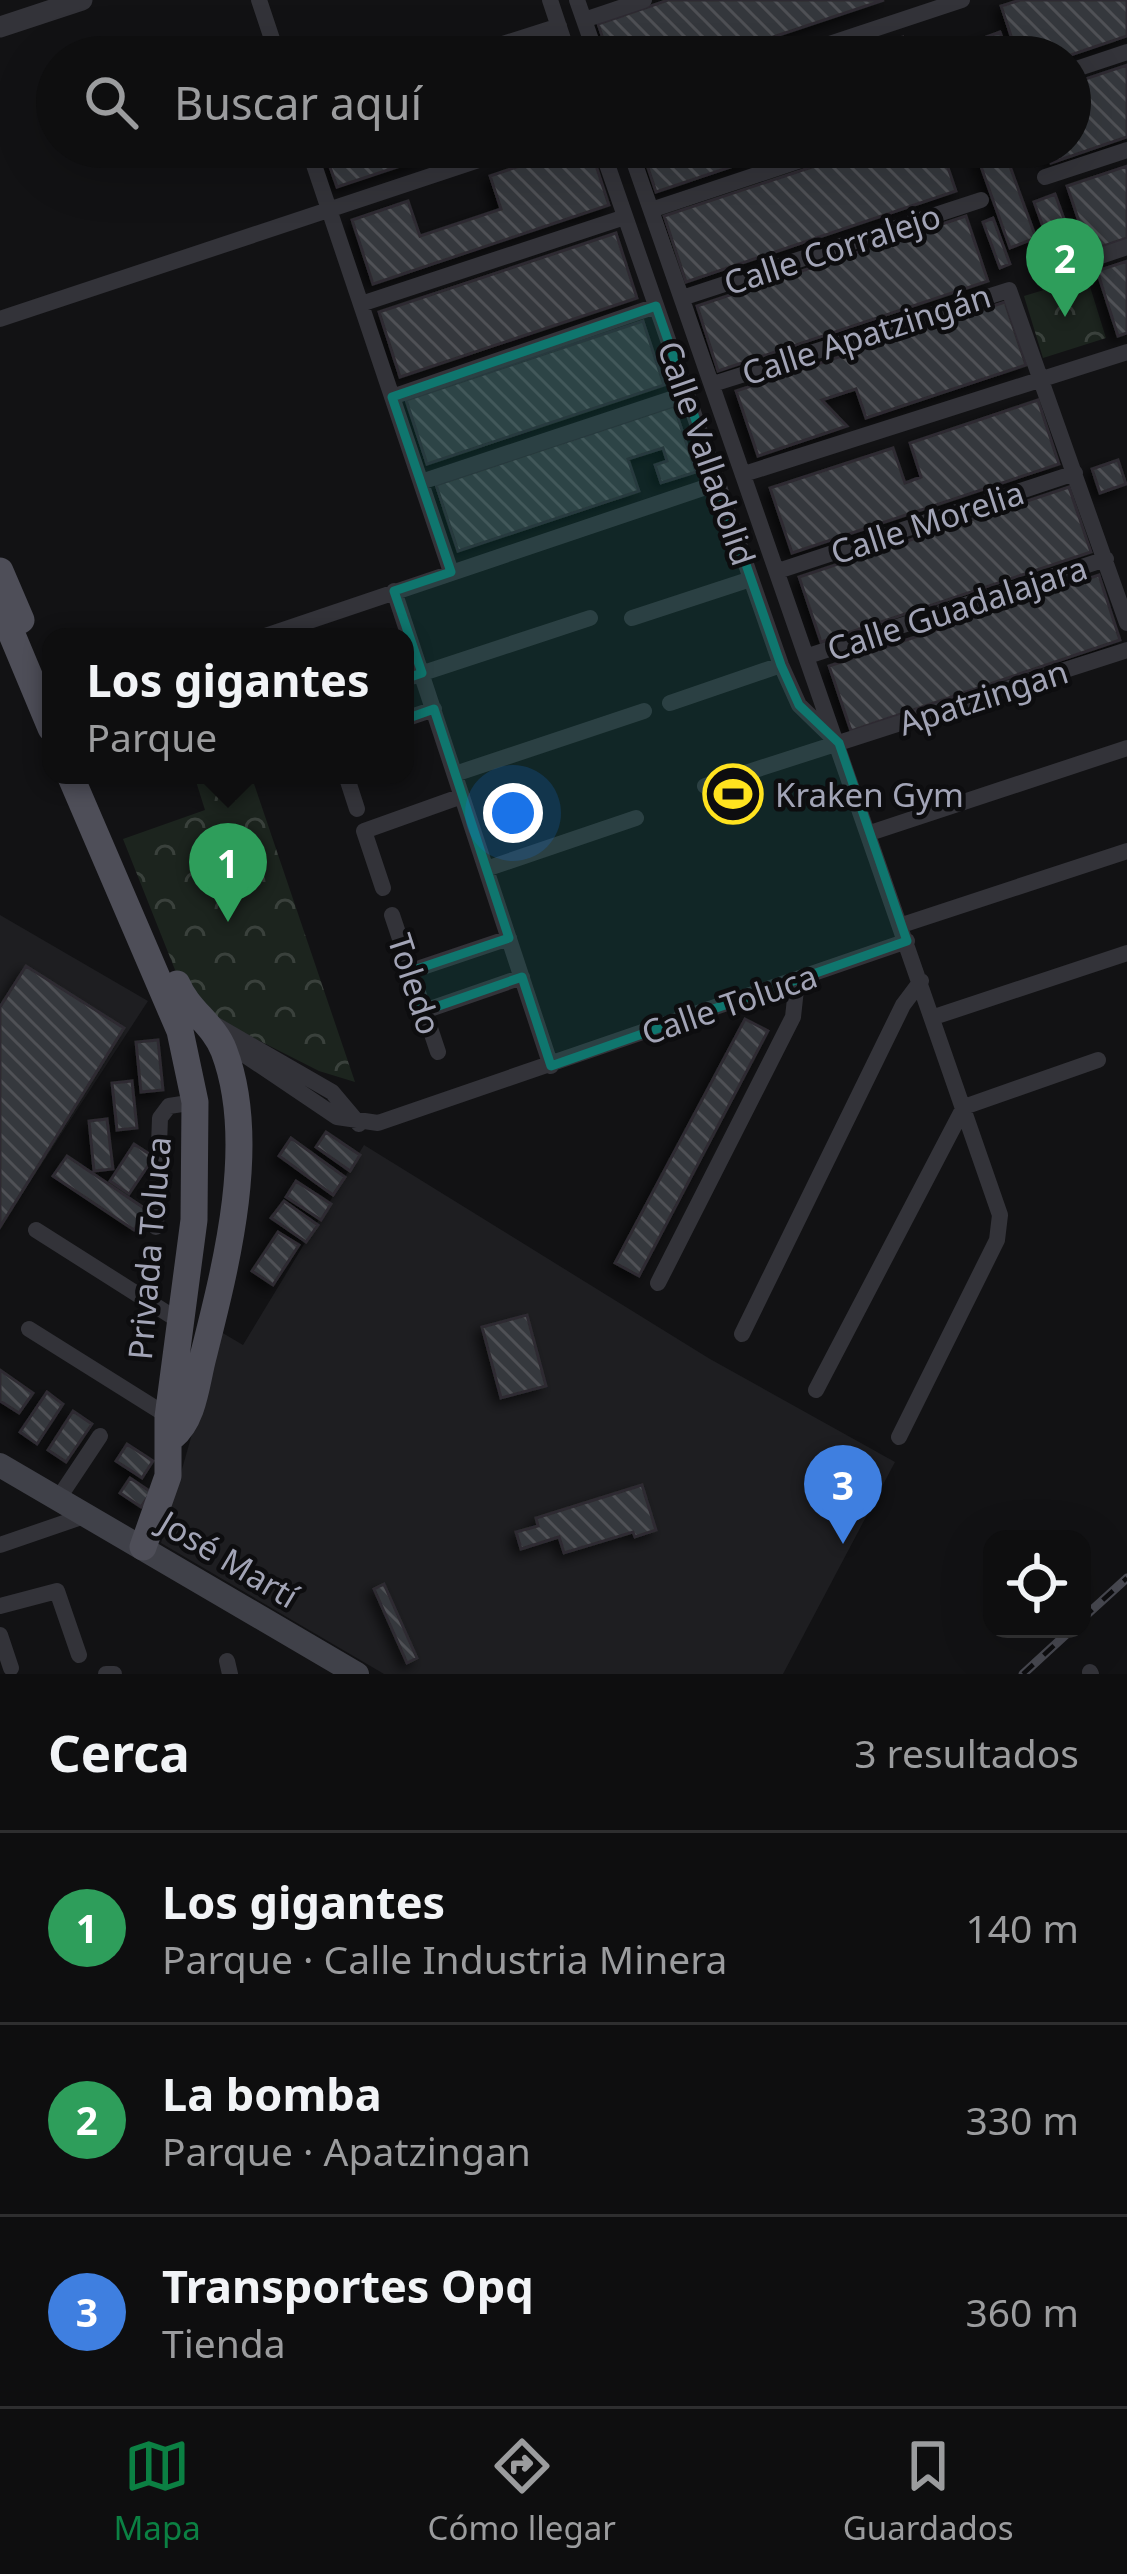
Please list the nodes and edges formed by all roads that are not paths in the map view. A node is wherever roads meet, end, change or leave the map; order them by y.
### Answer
1 (82, 0) edge
2 (259, 0) edge
3 (550, 0) edge
4 (577, 0) edge
5 (644, 0) edge
6 (962, 0) edge
7 (584, 20) junction
8 (559, 26) junction
9 (0, 27) edge
10 (271, 36) edge
11 (528, 36) edge
12 (562, 36) edge
13 (590, 36) edge
14 (853, 36) edge
15 (1127, 52) edge
16 (1091, 64) edge
17 (1127, 150) edge
18 (1091, 162) edge
19 (315, 168) edge
20 (454, 168) edge
21 (608, 168) edge
22 (636, 168) edge
23 (777, 168) edge
24 (1072, 168) edge
25 (1045, 177) dead end
26 (981, 200) dead end
27 (329, 209) junction
28 (651, 210) junction
29 (625, 217) junction
30 (1127, 247) edge
31 (1077, 264) dead end
32 (682, 298) junction
33 (362, 304) junction
34 (656, 306) junction
35 (0, 319) edge
36 (1127, 352) edge
37 (1044, 379) junction
38 (713, 384) junction
39 (686, 394) junction
40 (392, 397) junction
41 (1075, 473) junction
42 (744, 474) junction
43 (421, 482) junction
44 (718, 483) junction
45 (1106, 559) junction
46 (0, 571) edge
47 (778, 571) junction
48 (452, 572) junction
49 (751, 579) junction
50 (394, 591) junction
51 (0, 606) edge
52 (632, 618) dead end
53 (590, 619) dead end
54 (1127, 623) edge
55 (288, 628) edge
56 (403, 628) edge
57 (1127, 650) edge
58 (808, 656) junction
59 (781, 664) junction
60 (42, 669) edge
61 (414, 676) edge
62 (670, 703) dead end
63 (42, 706) edge
64 (434, 710) junction
65 (644, 711) dead end
66 (414, 716) edge
67 (839, 743) junction
68 (1127, 748) edge
69 (455, 774) junction
70 (74, 784) edge
71 (91, 784) edge
72 (349, 784) edge
73 (705, 787) dead end
74 (462, 796) junction
75 (357, 809) dead end
76 (636, 818) dead end
77 (870, 833) junction
78 (1127, 851) edge
79 (486, 869) junction
80 (383, 887) dead end
81 (392, 915) dead end
82 (905, 933) junction
83 (509, 938) junction
84 (1127, 952) edge
85 (411, 971) junction
86 (522, 977) junction
87 (797, 980) junction
88 (921, 981) junction
89 (424, 1012) junction
90 (934, 1017) junction
91 (193, 1025) junction
92 (438, 1052) dead end
93 (1098, 1060) dead end
94 (551, 1066) junction
95 (195, 1102) junction
96 (964, 1107) junction
97 (156, 1227) dead end
98 (36, 1230) dead end
99 (658, 1283) dead end
100 (181, 1322) junction
101 (29, 1330) dead end
102 (742, 1334) dead end
103 (817, 1390) dead end
104 (174, 1426) junction
105 (100, 1436) dead end
106 (899, 1437) dead end
107 (0, 1465) edge
108 (73, 1509) junction
109 (0, 1545) edge
110 (143, 1547) junction
111 (0, 1606) edge
112 (0, 1635) edge
113 (79, 1655) dead end
114 (11, 1668) dead end
115 (327, 1674) edge
116 (356, 1674) edge

1 - 9 street
2 - 10 street
3 - 8 street
4 - 7 street
5 - 7 street
6 - 14 street
7 - 13 street
8 - 11 street
8 - 12 street
15 - 16 street
17 - 18 street
19 - 27 street
20 - 27 street
21 - 29 street, Calle Valladolid
22 - 28 street, Calle Valladolid
23 - 28 street
24 - 25 street
26 - 32 street, Calle Corralejo
27 - 33 street
27 - 35 street
28 - 32 street, Calle Valladolid
29 - 33 street
29 - 34 street, Calle Valladolid
30 - 31 street
32 - 38 street, Calle Valladolid
33 - 40 street
34 - 39 street, Calle Valladolid
34 - 40 street
36 - 37 street
37 - 38 street, Calle Apatzingán
37 - 41 street
37 - 42 street
38 - 42 street, Calle Valladolid
39 - 43 street
39 - 44 street, Calle Valladolid
40 - 43 street
41 - 45 street
41 - 47 street, Calle Morelia
42 - 47 street, Calle Valladolid
43 - 48 street
44 - 48 street
44 - 49 street, Calle Valladolid
45 - 54 street
45 - 58 street, Calle Guadalajara
46 - 60 main road
47 - 58 street, Calle Valladolid
48 - 50 street
49 - 52 street
49 - 59 street, Calle Valladolid
50 - 55 street
50 - 56 street
51 - 63 main road
53 - 61 street
57 - 67 street, Apatzingan
58 - 67 street, Calle Valladolid
59 - 62 street
59 - 67 street, Calle Valladolid
61 - 64 street
64 - 66 street
64 - 69 street
65 - 69 street
67 - 73 street, Apatzingan
67 - 77 street, Calle Valladolid
68 - 77 street
69 - 74 street
70 - 91 main road
71 - 91 main road
72 - 75 street
74 - 79 street
74 - 80 street
76 - 79 street
77 - 82 street, Calle Valladolid
78 - 82 street, Calle Toluca
79 - 83 street
81 - 85 street, Toledo
82 - 87 street, Calle Toluca
82 - 88 street, Calle Valladolid
83 - 85 street
83 - 86 street
84 - 90 street
85 - 89 street, Toledo
86 - 89 street
86 - 94 street
87 - 94 street, Calle Toluca
87 - 99 street
88 - 90 street, Calle Valladolid
88 - 102 street
89 - 92 street, Toledo
90 - 96 street, Calle Valladolid
91 - 94 street
91 - 95 main road, Privada Toluca
91 - 104 main road, Privada Toluca
93 - 96 street
95 - 97 street
95 - 100 main road, Privada Toluca
96 - 103 street
96 - 106 street, Calle Valladolid
98 - 100 street
100 - 104 main road, Privada Toluca
101 - 104 street
104 - 110 main road, Privada Toluca
105 - 108 street
107 - 108 main road, José Martí
108 - 109 street
108 - 110 main road, José Martí
108 - 115 main road, José Martí
110 - 116 main road, José Martí
111 - 113 street
112 - 114 street

